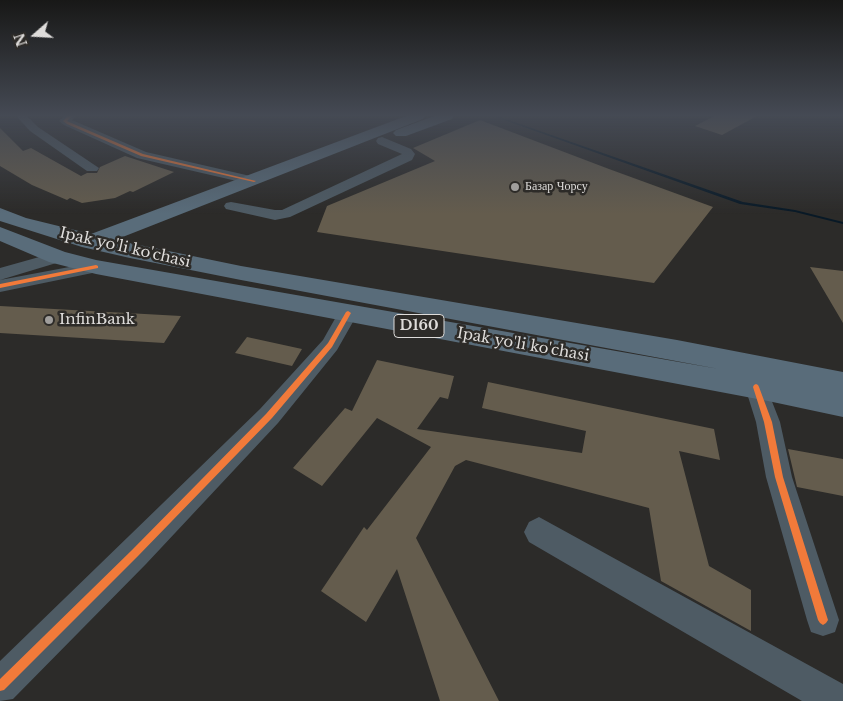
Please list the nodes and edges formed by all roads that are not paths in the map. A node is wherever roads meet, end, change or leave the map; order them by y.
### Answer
1 (63, 149) edge
2 (128, 149) edge
3 (335, 149) edge
4 (364, 149) edge
5 (398, 149) edge
6 (92, 168) dead end
7 (254, 181) junction
8 (231, 206) junction
9 (0, 214) edge
10 (0, 233) edge
11 (91, 241) junction
12 (130, 251) junction
13 (57, 257) junction
14 (96, 267) junction
15 (0, 274) edge
16 (0, 286) edge
17 (348, 313) junction
18 (843, 383) edge
19 (756, 387) junction
20 (843, 405) edge
21 (539, 532) dead end
22 (823, 620) dead end
23 (0, 686) edge
24 (837, 701) edge

1 - 6 street
2 - 7 street
3 - 7 main road
4 - 8 main road
5 - 8 street
7 - 11 main road
8 - 12 main road
9 - 11 main road, Ipak yo'li ko'chasi / D160
10 - 13 main road, Ipak yo'li ko'chasi / D160
11 - 12 main road, Ipak yo'li ko'chasi / D160
11 - 13 main road
12 - 14 main road
12 - 18 main road, Ipak yo'li ko'chasi / D160
13 - 14 main road, Ipak yo'li ko'chasi / D160
13 - 15 street
14 - 16 street
14 - 17 main road, Ipak yo'li ko'chasi / D160
17 - 19 main road, Ipak yo'li ko'chasi / D160
17 - 23 street
19 - 20 main road, Ipak yo'li ko'chasi / D160
19 - 22 street
21 - 24 street

